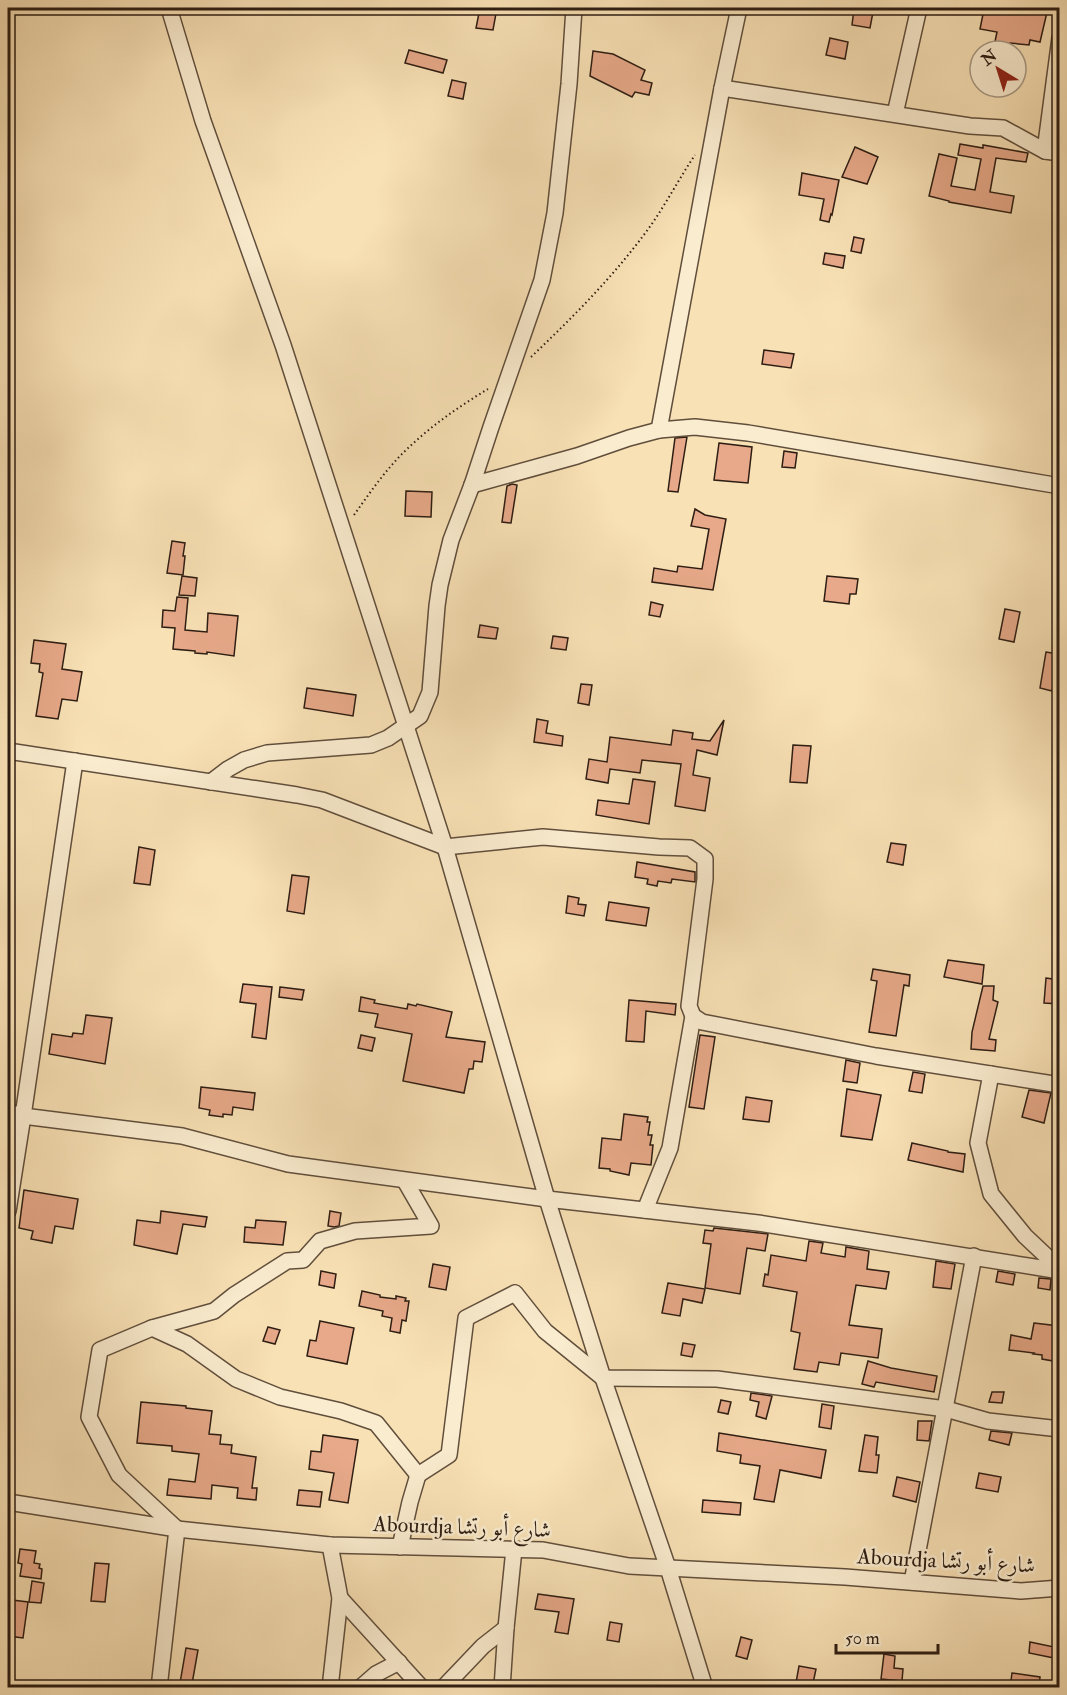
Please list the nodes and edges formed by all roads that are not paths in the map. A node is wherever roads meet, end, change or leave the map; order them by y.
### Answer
1 (169, 8) edge
2 (574, 8) edge
3 (739, 8) edge
4 (919, 8) edge
5 (1059, 38) edge
6 (722, 88) junction
7 (895, 114) junction
8 (1052, 152) edge
9 (659, 430) junction
10 (472, 485) junction
11 (1059, 486) edge
12 (406, 727) junction
13 (8, 751) edge
14 (75, 761) junction
15 (211, 782) junction
16 (445, 847) junction
17 (693, 1016) junction
18 (992, 1074) junction
19 (1059, 1085) edge
20 (8, 1112) edge
21 (23, 1116) junction
22 (405, 1181) junction
23 (547, 1199) junction
24 (645, 1210) junction
25 (8, 1212) edge
26 (974, 1256) junction
27 (1059, 1270) edge
28 (152, 1328) junction
29 (603, 1378) junction
30 (946, 1408) junction
31 (1059, 1429) edge
32 (418, 1475) junction
33 (8, 1502) edge
34 (177, 1529) junction
35 (330, 1545) junction
36 (400, 1547) junction
37 (514, 1549) junction
38 (668, 1568) junction
39 (912, 1582) junction
40 (1059, 1588) edge
41 (340, 1598) junction
42 (506, 1628) junction
43 (399, 1662) junction
44 (159, 1688) edge
45 (330, 1688) edge
46 (360, 1688) edge
47 (422, 1688) edge
48 (443, 1688) edge
49 (502, 1688) edge
50 (705, 1688) edge

1 - 12 street
2 - 10 street
3 - 6 street
4 - 7 street
5 - 8 street
6 - 7 street
6 - 9 street
7 - 8 street
9 - 10 street
9 - 11 street
10 - 12 street
12 - 15 street
12 - 16 street
13 - 14 street
14 - 15 street
14 - 21 street
15 - 16 street
16 - 17 street
16 - 23 street
17 - 18 street
17 - 24 street
18 - 19 street
18 - 27 street
20 - 21 street
21 - 22 street
21 - 25 street
22 - 23 street
22 - 28 street
23 - 24 street
23 - 29 street
24 - 26 street
26 - 27 street
26 - 30 street
28 - 32 street
28 - 34 street
29 - 30 street
29 - 32 street
29 - 38 street
30 - 31 street
30 - 39 street
32 - 36 street
33 - 34 street, Abourdja شارع أبو رتشا
34 - 35 street, Abourdja شارع أبو رتشا
34 - 44 street
35 - 36 street, Abourdja شارع أبو رتشا
35 - 41 street
36 - 37 street, Abourdja شارع أبو رتشا
37 - 38 street, Abourdja شارع أبو رتشا
37 - 42 street
38 - 39 street, Abourdja شارع أبو رتشا
38 - 50 street
39 - 40 street, Abourdja شارع أبو رتشا
41 - 43 street
41 - 45 street
42 - 48 street
42 - 49 street
43 - 46 street
43 - 47 street

